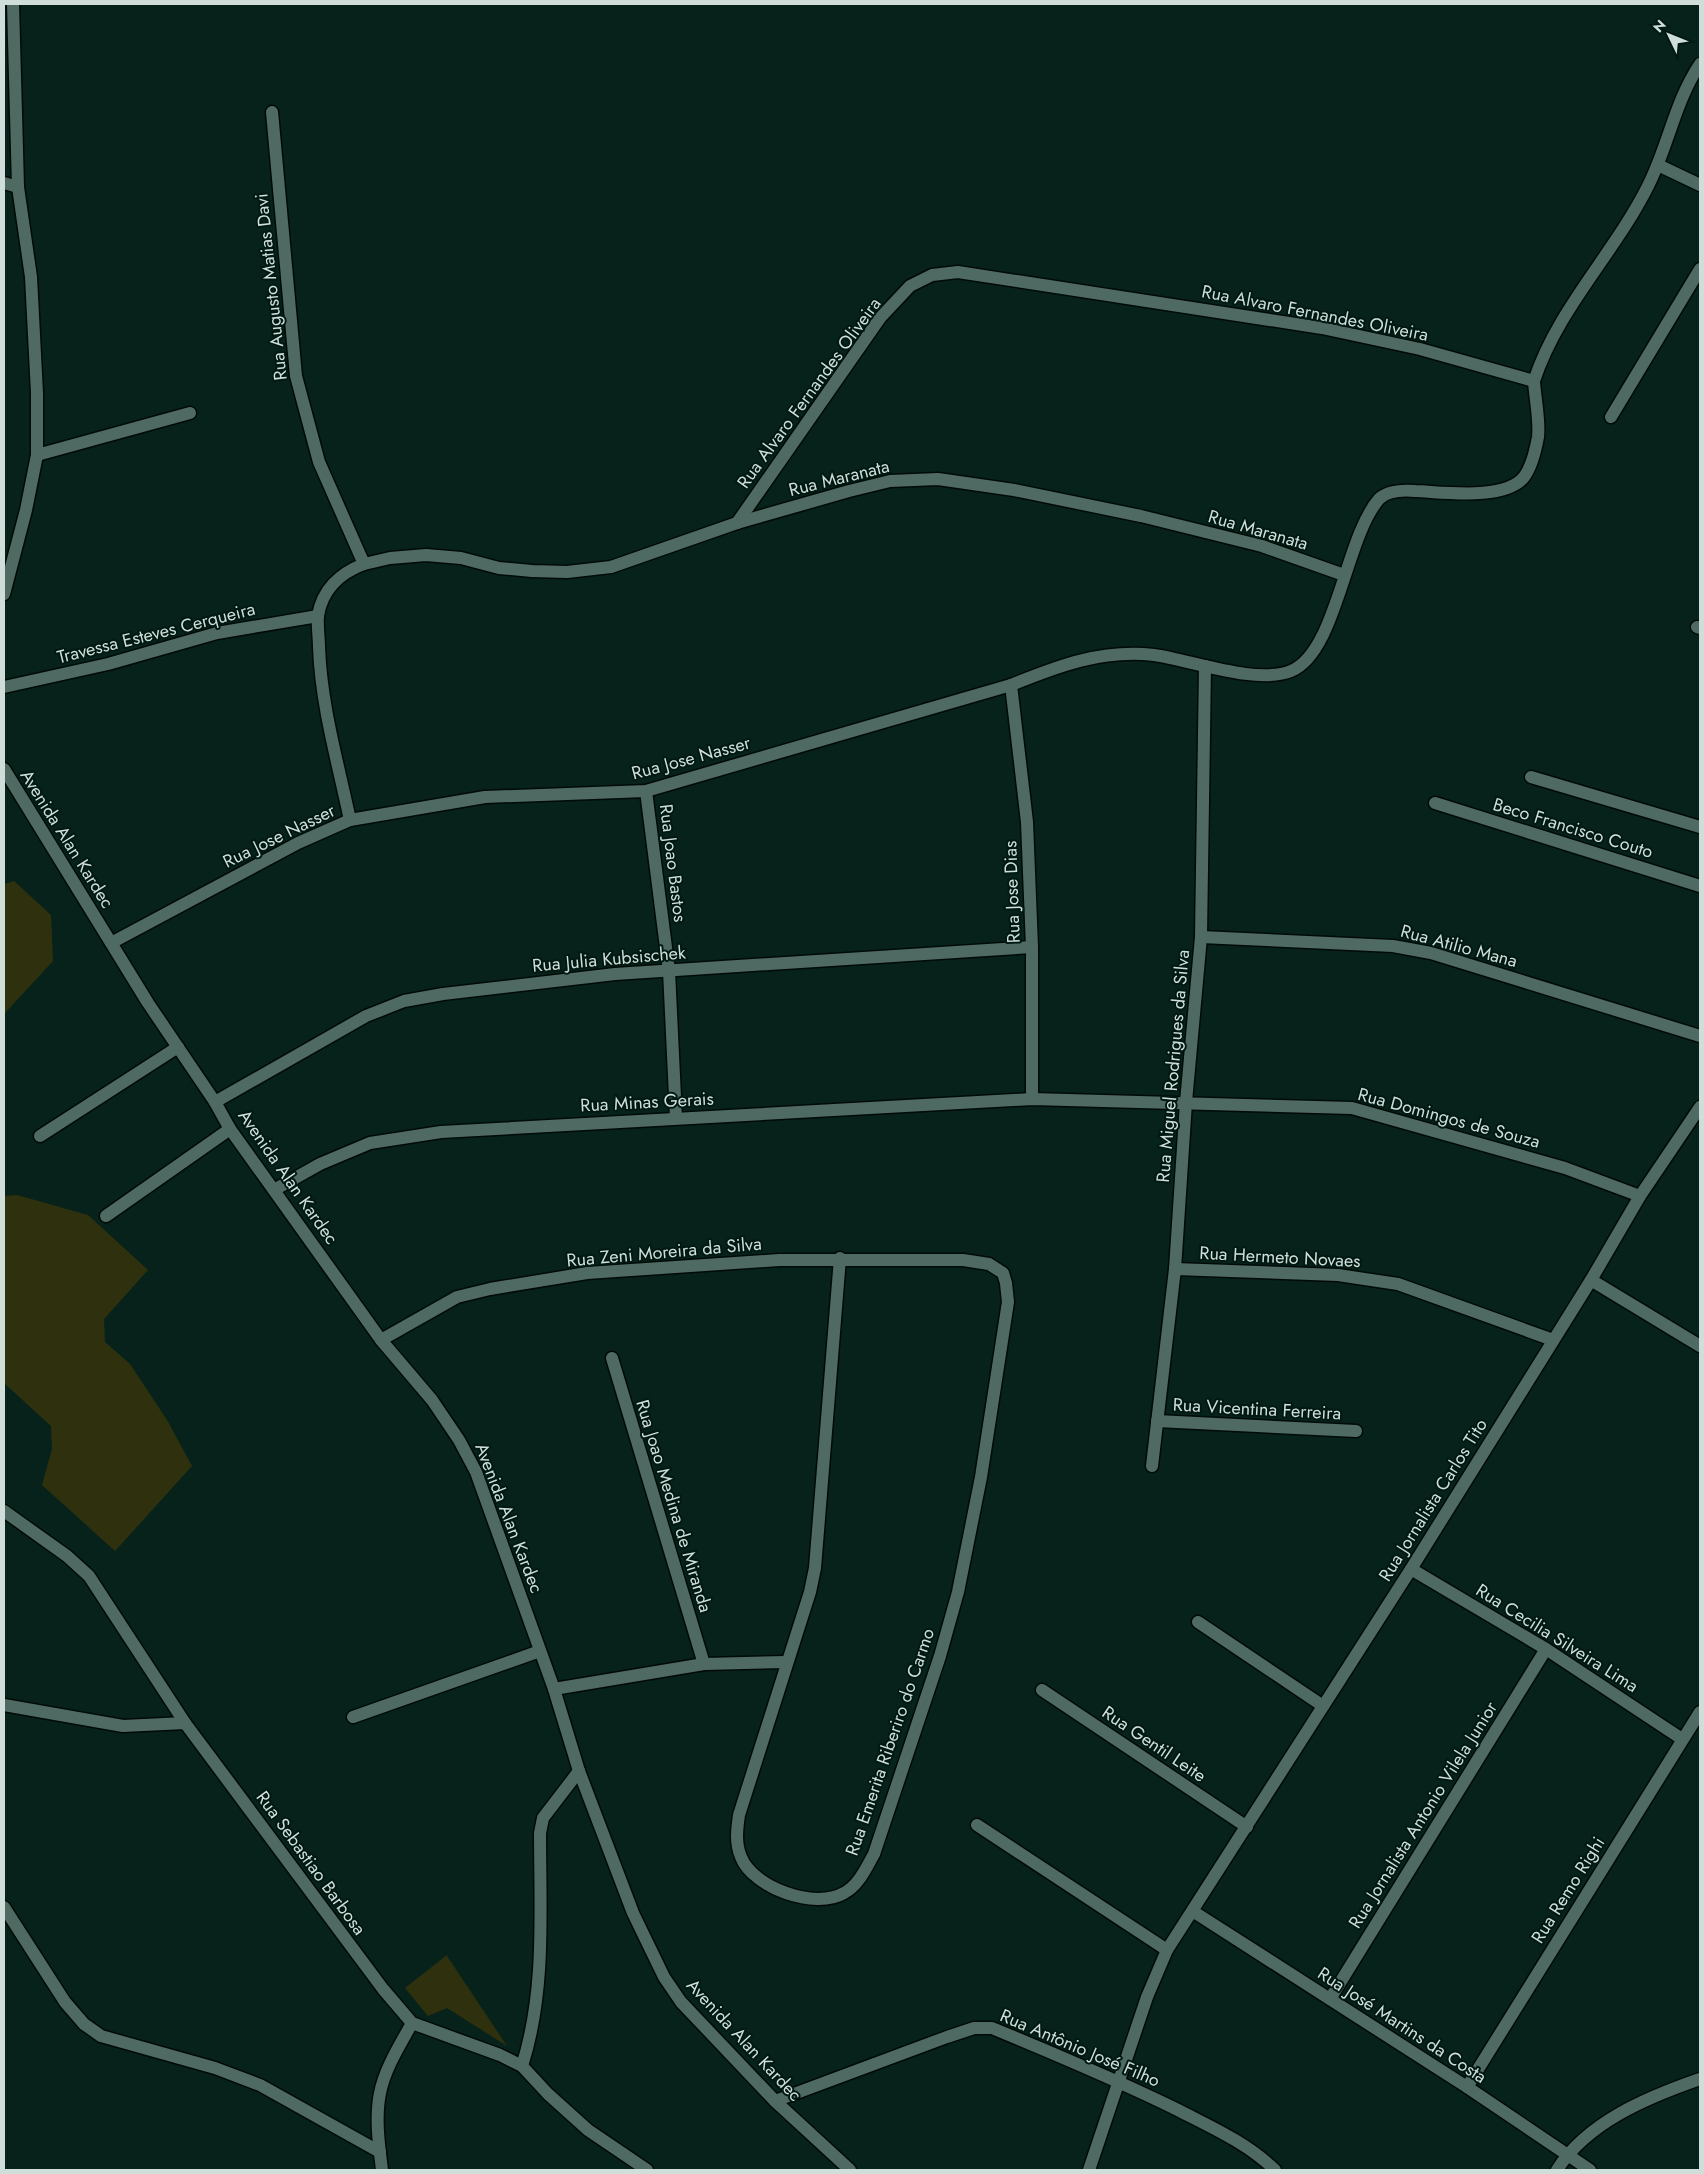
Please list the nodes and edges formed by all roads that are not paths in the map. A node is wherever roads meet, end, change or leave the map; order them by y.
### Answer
1 (13, 4) edge
2 (1700, 64) edge
3 (272, 112) dead end
4 (1658, 165) junction
5 (4, 183) edge
6 (1700, 185) edge
7 (18, 187) junction
8 (1700, 268) edge
9 (1534, 381) junction
10 (190, 413) dead end
11 (1611, 417) dead end
12 (37, 455) junction
13 (738, 523) junction
14 (9, 547) edge
15 (364, 564) junction
16 (1344, 575) junction
17 (4, 594) edge
18 (318, 616) junction
19 (1205, 666) junction
20 (1011, 685) junction
21 (4, 687) edge
22 (4, 769) edge
23 (1531, 777) dead end
24 (646, 792) junction
25 (1435, 803) dead end
26 (350, 820) junction
27 (1700, 827) edge
28 (1700, 886) edge
29 (1201, 937) junction
30 (111, 943) junction
31 (1032, 947) junction
32 (669, 971) junction
33 (1700, 1036) edge
34 (178, 1048) junction
35 (1032, 1099) junction
36 (215, 1102) junction
37 (1186, 1102) junction
38 (1700, 1107) edge
39 (676, 1118) junction
40 (230, 1129) junction
41 (40, 1136) dead end
42 (274, 1190) junction
43 (1640, 1196) junction
44 (106, 1216) dead end
45 (840, 1258) junction
46 (963, 1260) joint
47 (1175, 1269) junction
48 (1592, 1280) junction
49 (381, 1340) junction
50 (1553, 1340) junction
51 (1700, 1346) edge
52 (612, 1358) dead end
53 (1157, 1421) junction
54 (1356, 1431) dead end
55 (1152, 1466) dead end
56 (4, 1511) edge
57 (1411, 1569) junction
58 (1198, 1622) dead end
59 (1546, 1649) junction
60 (540, 1651) junction
61 (786, 1662) junction
62 (704, 1664) junction
63 (554, 1689) junction
64 (1042, 1690) dead end
65 (4, 1705) edge
66 (1323, 1706) junction
67 (1700, 1712) edge
68 (353, 1717) dead end
69 (185, 1723) junction
70 (1682, 1739) junction
71 (579, 1770) junction
72 (977, 1825) dead end
73 (1246, 1827) junction
74 (4, 1907) edge
75 (1194, 1912) junction
76 (1167, 1950) junction
77 (1330, 1999) junction
78 (412, 2023) junction
79 (522, 2066) junction
80 (1700, 2079) edge
81 (1119, 2081) junction
82 (1467, 2086) junction
83 (775, 2101) junction
84 (380, 2152) junction
85 (1566, 2155) junction
86 (382, 2170) edge
87 (647, 2170) edge
88 (850, 2170) edge
89 (1089, 2170) edge
90 (1275, 2170) edge
91 (1557, 2170) edge
92 (1590, 2170) edge

1 - 7 street
2 - 4 street
3 - 15 street, Rua Augusto Matias Davi
4 - 6 street
4 - 9 street
5 - 7 street
7 - 12 street
8 - 11 street
9 - 13 street, Rua Alvaro Fernandes Oliveira
9 - 16 street
10 - 12 street
12 - 14 street
13 - 15 street, Rua Maranata
13 - 16 street, Rua Maranata
14 - 17 street
15 - 18 street, Rua Maranata
16 - 19 street
18 - 21 street, Travessa Esteves Cerqueira
18 - 26 street
19 - 20 street, Rua Jose Nasser
19 - 29 street, Rua Miguel Rodrigues da Silva
20 - 24 street, Rua Jose Nasser
20 - 31 street, Rua Jose Dias
22 - 30 street, Avenida Alan Kardec
23 - 27 street
24 - 26 street, Rua Jose Nasser
24 - 32 street, Rua Joao Bastos
25 - 28 street, Beco Francisco Couto
26 - 30 street, Rua Jose Nasser
29 - 33 street, Rua Atilio Mana
29 - 37 street, Rua Miguel Rodrigues da Silva
30 - 34 street, Avenida Alan Kardec
31 - 32 street, Rua Julia Kubsischek
31 - 35 street, Rua Jose Dias
32 - 36 street, Rua Julia Kubsischek
32 - 39 street, Rua Joao Bastos
34 - 36 street, Avenida Alan Kardec
34 - 41 street
35 - 37 street, Rua Domingos de Souza
35 - 39 street, Rua Minas Gerais
36 - 40 street, Avenida Alan Kardec
37 - 43 street, Rua Domingos de Souza
37 - 47 street, Rua Miguel Rodrigues da Silva
38 - 43 street, Rua Jornalista Carlos Tito
39 - 42 street, Rua Minas Gerais
40 - 42 street, Avenida Alan Kardec
40 - 44 street
42 - 49 street, Avenida Alan Kardec
43 - 48 street, Rua Jornalista Carlos Tito
45 - 46 street, Rua Zeni Moreira da Silva
45 - 49 street, Rua Zeni Moreira da Silva
45 - 61 street, Rua Emerita Riberiro do Carmo
46 - 61 street, Rua Emerita Riberiro do Carmo
47 - 50 street, Rua Hermeto Novaes
47 - 53 street, Rua Miguel Rodrigues da Silva
48 - 50 street, Rua Jornalista Carlos Tito
48 - 51 street
49 - 60 street, Avenida Alan Kardec
50 - 57 street, Rua Jornalista Carlos Tito
52 - 62 street, Rua Joao Medina de Miranda
53 - 54 street, Rua Vicentina Ferreira
53 - 55 street, Rua Miguel Rodrigues da Silva
56 - 69 street, Rua Sebastiao Barbosa
57 - 59 street, Rua Cecilia Silveira Lima
57 - 66 street, Rua Jornalista Carlos Tito
58 - 66 street
59 - 70 street, Rua Cecilia Silveira Lima
59 - 77 street, Rua Jornalista Antonio Vilela Junior
60 - 63 street, Avenida Alan Kardec
60 - 68 street
61 - 62 street
62 - 63 street
63 - 71 street, Avenida Alan Kardec
64 - 73 street, Rua Gentil Leite
65 - 69 street
66 - 73 street, Rua Jornalista Carlos Tito
67 - 70 street, Rua Remo Righi
69 - 78 street, Rua Sebastiao Barbosa
70 - 82 street, Rua Remo Righi
71 - 79 street
71 - 83 street, Avenida Alan Kardec
72 - 76 street
73 - 75 street, Rua Jornalista Carlos Tito
74 - 84 street
75 - 76 street, Rua Jornalista Carlos Tito
75 - 77 street, Rua José Martins da Costa
76 - 81 street, Rua Jornalista Carlos Tito
77 - 82 street, Rua José Martins da Costa
78 - 79 street, Rua Sebastiao Barbosa
78 - 84 street
79 - 87 street, Rua Sebastiao Barbosa
80 - 85 street
81 - 83 street, Rua Antônio José Filho
81 - 89 street, Rua Jornalista Carlos Tito
81 - 90 street, Rua Antônio José Filho
82 - 85 street, Rua José Martins da Costa
83 - 88 street, Avenida Alan Kardec
84 - 86 street
85 - 91 street
85 - 92 street, Rua José Martins da Costa

